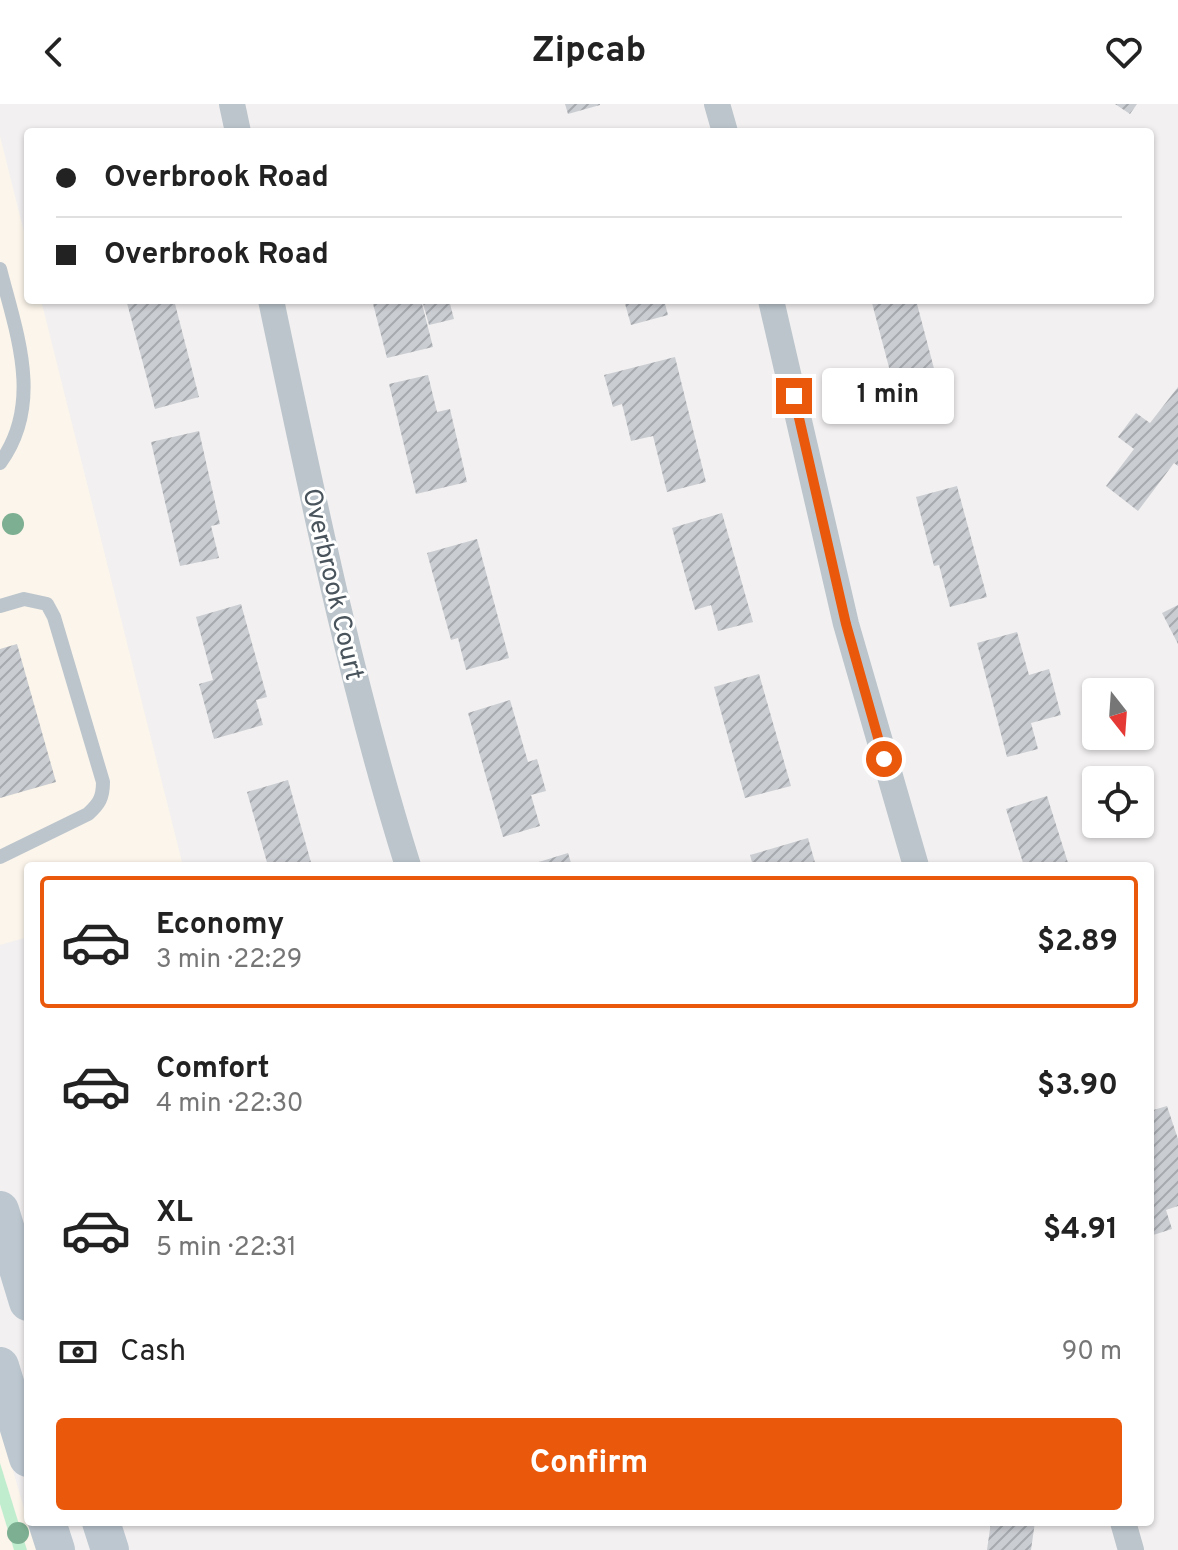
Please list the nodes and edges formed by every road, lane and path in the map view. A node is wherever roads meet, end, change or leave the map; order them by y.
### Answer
1 (232, 104) edge
2 (717, 104) edge
3 (237, 128) edge
4 (724, 128) edge
5 (0, 269) edge
6 (272, 304) edge
7 (772, 304) edge
8 (0, 463) edge
9 (0, 606) edge
10 (0, 857) edge
11 (407, 862) edge
12 (915, 862) edge
13 (0, 1210) edge
14 (24, 1289) edge
15 (0, 1366) edge
16 (24, 1445) edge
17 (48, 1526) edge
18 (102, 1526) edge
19 (1124, 1526) edge
20 (56, 1550) edge
21 (110, 1550) edge
22 (1131, 1550) edge

1 - 3 street
2 - 4 street
5 - 8 lane
6 - 11 street, Overbrook Court
7 - 12 street
9 - 10 lane
13 - 14 main road
15 - 16 main road
17 - 20 main road
18 - 21 main road
19 - 22 street

